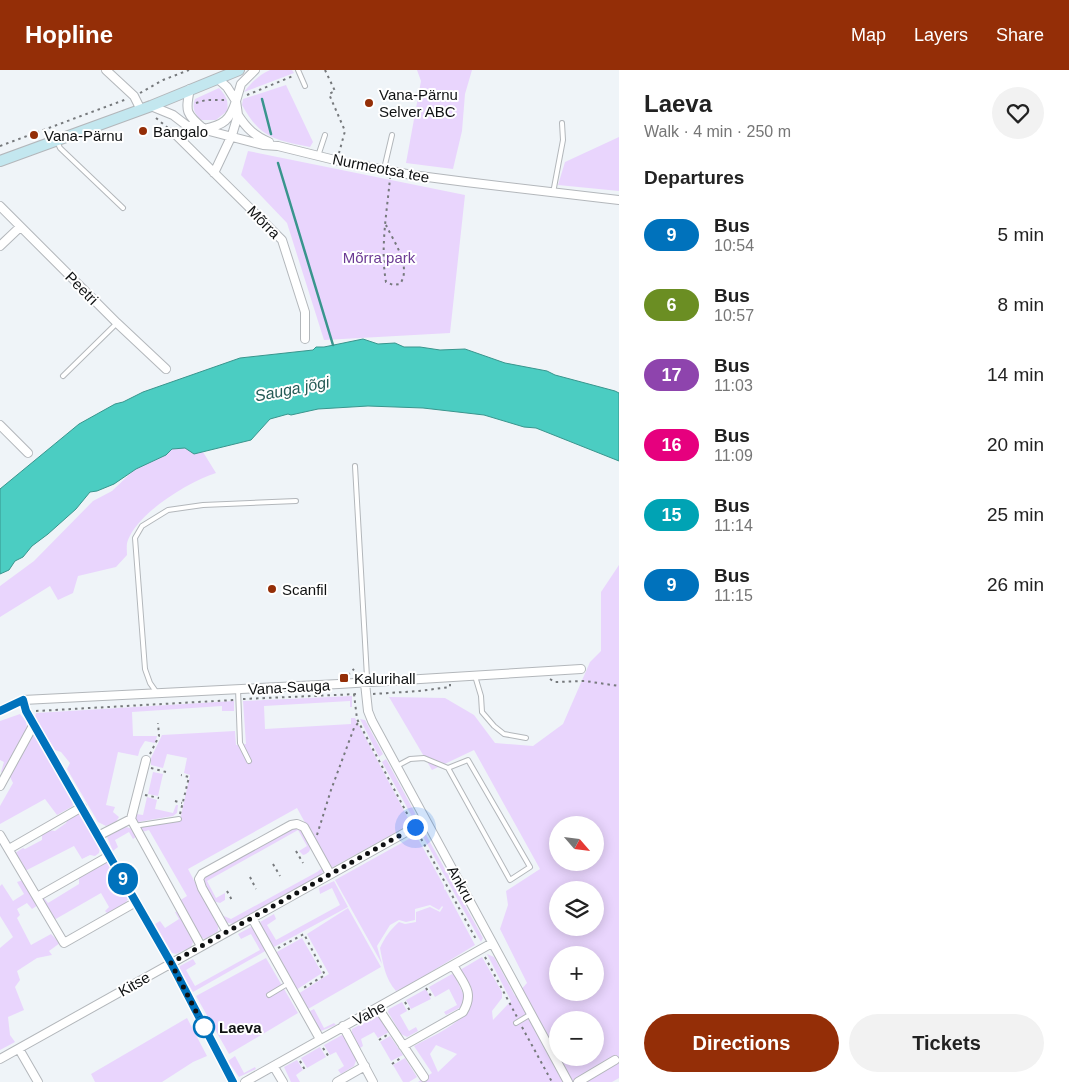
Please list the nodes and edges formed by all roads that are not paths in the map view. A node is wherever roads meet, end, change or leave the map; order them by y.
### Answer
1 (106, 70) edge
2 (239, 70) edge
3 (255, 70) edge
4 (298, 70) edge
5 (218, 79) junction
6 (305, 86) dead end
7 (190, 89) junction
8 (236, 101) junction
9 (146, 108) junction
10 (238, 116) junction
11 (562, 123) dead end
12 (204, 129) junction
13 (173, 132) road end
14 (325, 135) dead end
15 (392, 135) dead end
16 (232, 136) junction
17 (57, 141) junction
18 (278, 146) junction
19 (318, 156) junction
20 (0, 162) edge
21 (387, 170) junction
22 (214, 173) junction
23 (553, 192) junction
24 (619, 200) edge
25 (0, 206) edge
26 (123, 208) dead end
27 (20, 227) junction
28 (0, 246) edge
29 (117, 323) junction
30 (305, 339) dead end
31 (166, 369) dead end
32 (63, 376) dead end
33 (0, 425) edge
34 (28, 453) dead end
35 (355, 466) dead end
36 (296, 500) dead end
37 (581, 669) dead end
38 (475, 676) junction
39 (365, 683) junction
40 (238, 689) junction
41 (157, 693) junction
42 (23, 700) junction
43 (0, 711) edge
44 (34, 724) junction
45 (526, 738) dead end
46 (248, 761) dead end
47 (145, 763) road end
48 (397, 766) junction
49 (448, 768) junction
50 (0, 786) edge
51 (82, 807) junction
52 (179, 819) road end
53 (426, 821) junction
54 (132, 822) junction
55 (0, 834) edge
56 (98, 836) junction
57 (9, 849) junction
58 (109, 856) junction
59 (330, 874) junction
60 (37, 897) junction
61 (136, 902) junction
62 (252, 918) junction
63 (227, 932) junction
64 (492, 943) junction
65 (201, 946) junction
66 (171, 963) junction
67 (453, 965) junction
68 (290, 983) junction
69 (269, 995) dead end
70 (378, 1008) junction
71 (531, 1014) junction
72 (518, 1022) road end
73 (343, 1026) junction
74 (320, 1042) junction
75 (403, 1046) junction
76 (20, 1048) junction
77 (0, 1059) edge
78 (615, 1060) dead end
79 (365, 1066) junction
80 (274, 1067) junction
81 (424, 1077) dead end
82 (38, 1082) edge
83 (233, 1082) edge
84 (245, 1082) edge
85 (283, 1082) edge
86 (337, 1082) edge
87 (373, 1082) edge
88 (568, 1082) edge
89 (578, 1082) edge

1 - 9 street
2 - 5 main road
3 - 8 street
4 - 6 lane
5 - 7 main road
5 - 8 street
7 - 9 main road
7 - 12 street
8 - 10 street
8 - 12 street
9 - 12 street, Nurmeotsa tee
9 - 17 main road
10 - 16 street
10 - 18 street
11 - 23 lane
12 - 16 street, Nurmeotsa tee
13 - 22 street, Mõrra
14 - 19 lane
15 - 21 lane
16 - 18 street, Nurmeotsa tee
16 - 22 street
17 - 20 main road
17 - 26 lane
18 - 19 street, Nurmeotsa tee
19 - 21 street, Nurmeotsa tee
21 - 23 street, Nurmeotsa tee
22 - 30 street, Mõrra
23 - 24 street, Nurmeotsa tee
25 - 27 street, Peetri
27 - 28 street
27 - 29 street, Peetri
29 - 31 street, Peetri
29 - 32 lane
33 - 34 street
35 - 39 lane
36 - 41 lane
37 - 38 street, Vana-Sauga
38 - 39 street, Vana-Sauga
38 - 45 lane
39 - 40 street, Vana-Sauga
39 - 48 street, Ankru
40 - 41 street, Vana-Sauga
40 - 46 lane
41 - 42 street, Vana-Sauga
42 - 43 street, Vana-Sauga
42 - 44 street
44 - 50 street
44 - 51 street
47 - 54 street
48 - 49 lane
48 - 53 street, Ankru
49 - 49 lane
51 - 56 street
51 - 57 street
52 - 54 lane
53 - 59 street, Kitse
53 - 64 street, Ankru
54 - 56 street
54 - 65 street
55 - 57 street
56 - 58 street
57 - 60 street
58 - 60 street
58 - 61 street
59 - 62 street, Kitse
59 - 63 street
60 - 61 street
61 - 66 street
62 - 63 street, Kitse
62 - 68 street
63 - 65 street, Kitse
64 - 67 street, Vahe
64 - 71 street, Ankru
65 - 66 street, Kitse
66 - 76 street, Kitse
66 - 83 street
67 - 70 street, Vahe
67 - 75 street
68 - 69 lane
68 - 74 street
70 - 73 street, Vahe
70 - 75 street
71 - 72 lane
71 - 88 street, Ankru
73 - 74 street, Vahe
73 - 79 street
74 - 80 street, Vahe
75 - 81 street
76 - 77 street, Kitse
76 - 82 street
78 - 89 street
79 - 86 street
79 - 87 street
80 - 84 street, Vahe
80 - 85 street

